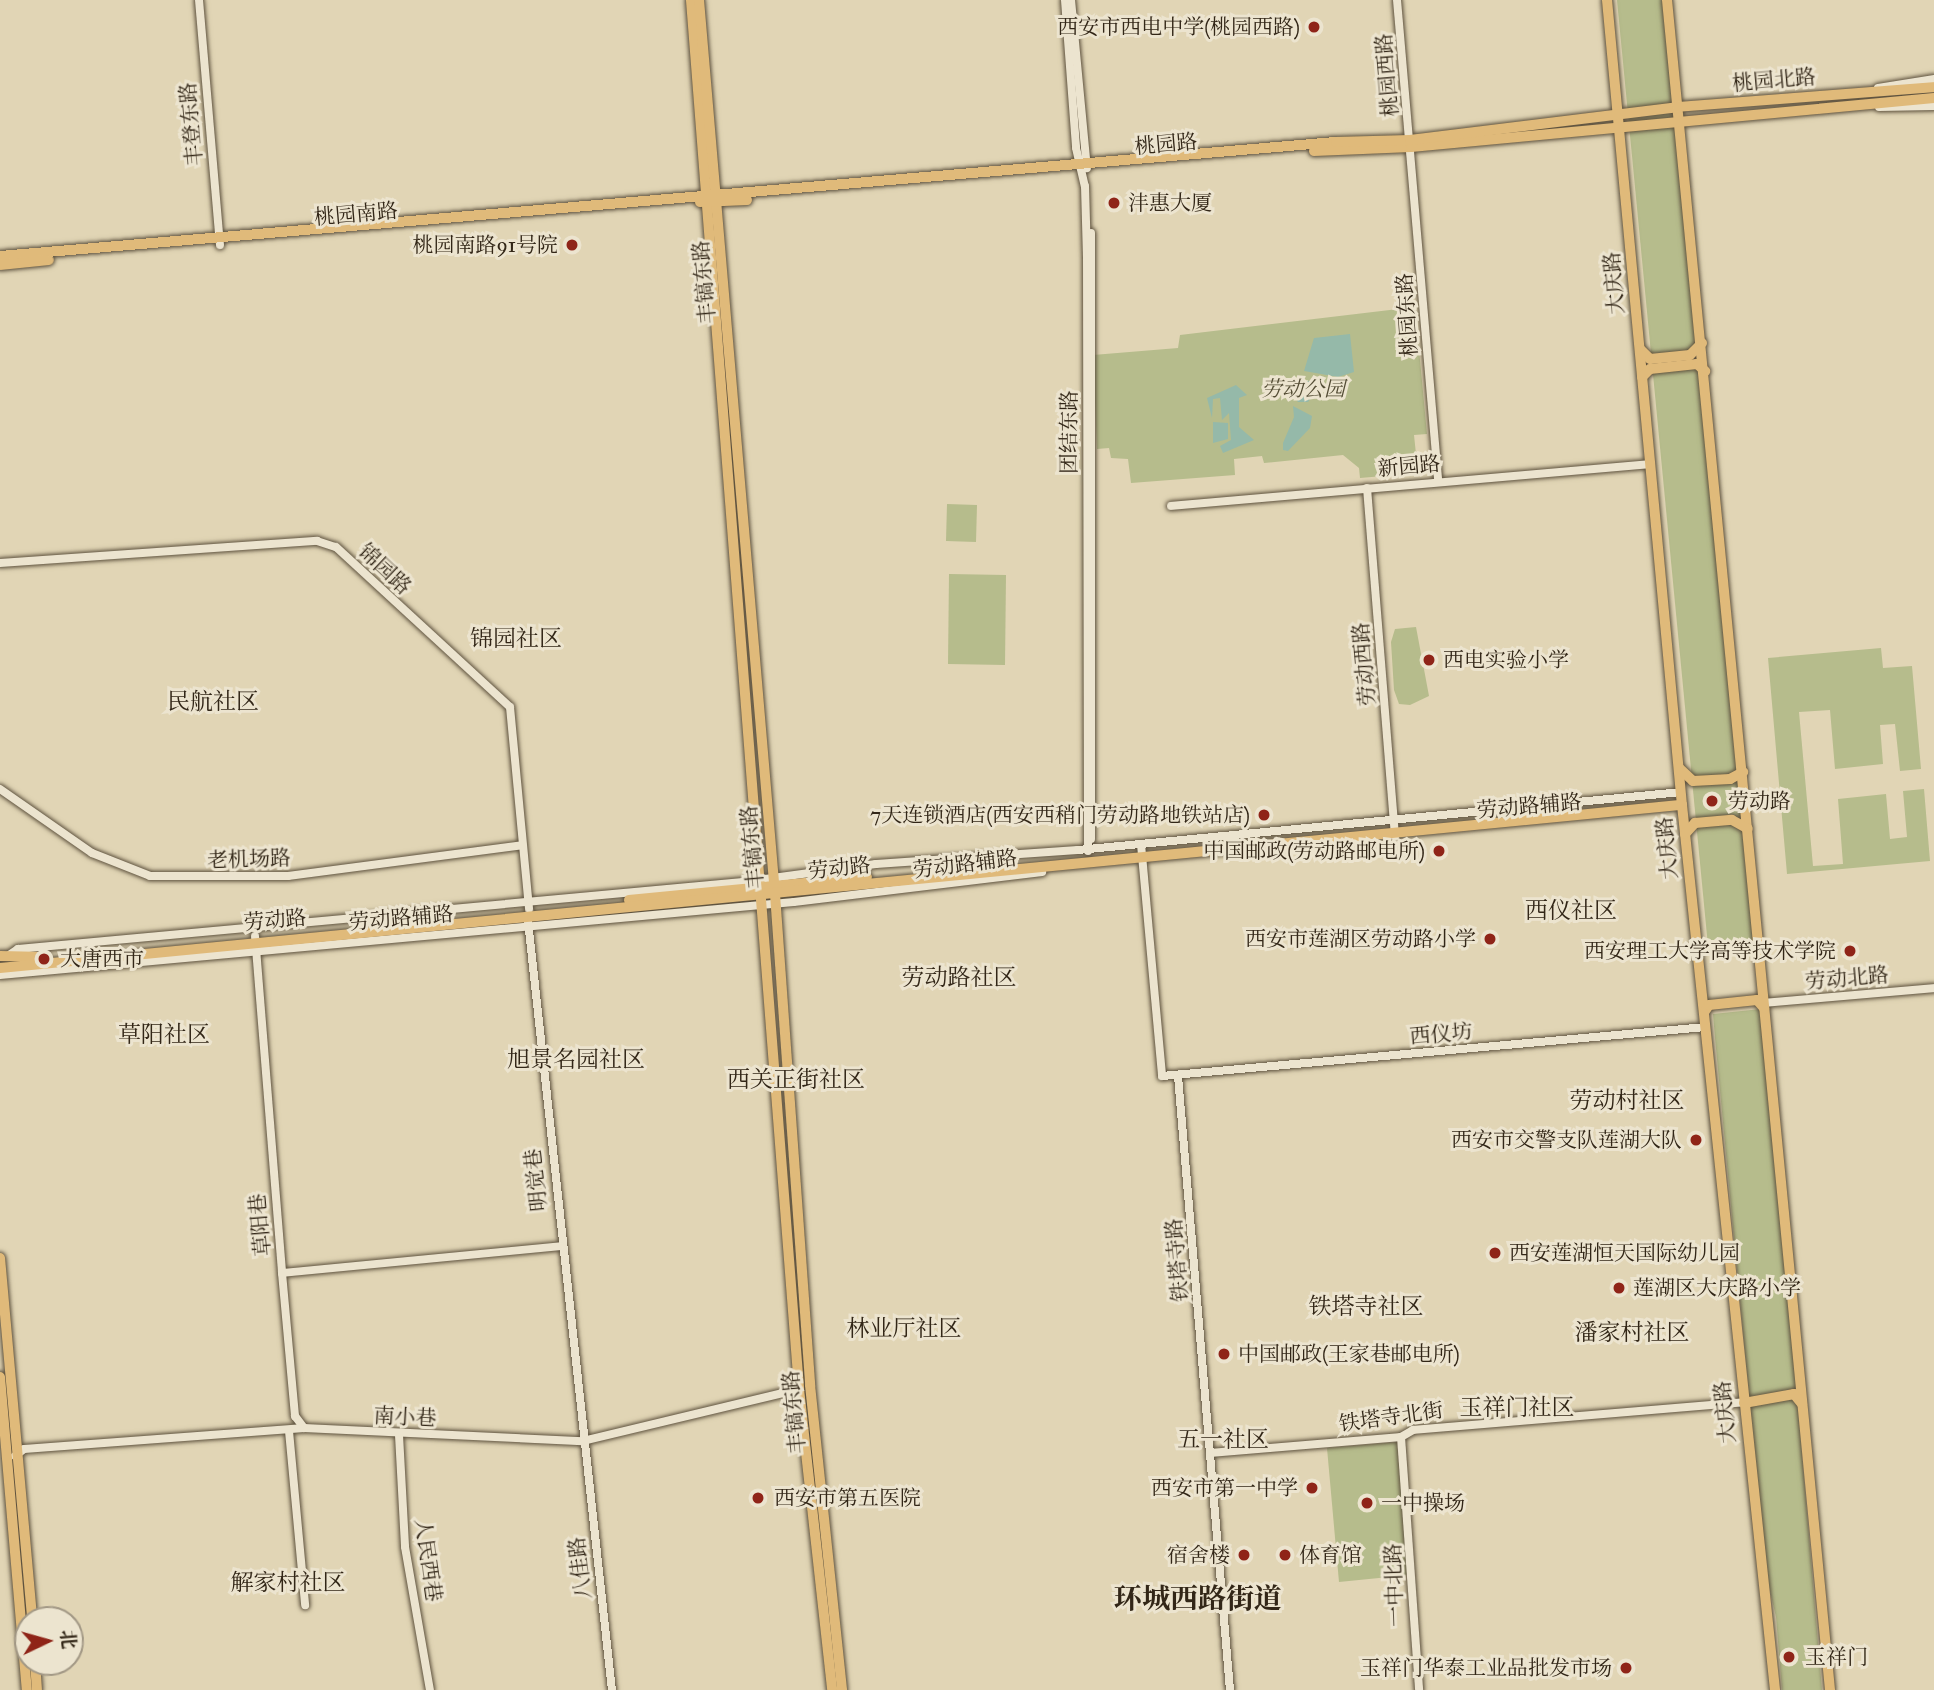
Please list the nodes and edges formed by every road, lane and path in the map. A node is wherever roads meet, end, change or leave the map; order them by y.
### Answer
1 (199, 0) edge
2 (691, 0) edge
3 (699, 0) edge
4 (1065, 0) edge
5 (1071, 0) edge
6 (1397, 0) edge
7 (1607, 0) edge
8 (1667, 0) edge
9 (1934, 79) edge
10 (1934, 87) edge
11 (1855, 93) junction
12 (1934, 98) edge
13 (1848, 106) junction
14 (1934, 106) edge
15 (1676, 107) junction
16 (1679, 121) junction
17 (1619, 122) junction
18 (1411, 143) junction
19 (1084, 167) junction
20 (712, 199) junction
21 (220, 242) junction
22 (0, 256) edge
23 (0, 265) edge
24 (1702, 343) junction
25 (1640, 349) junction
26 (1705, 372) junction
27 (1642, 377) junction
28 (1650, 464) junction
29 (1438, 481) junction
30 (1367, 488) junction
31 (1171, 506) dead end
32 (0, 564) edge
33 (1679, 768) junction
34 (1743, 772) junction
35 (0, 789) edge
36 (1682, 801) junction
37 (1395, 829) junction
38 (1748, 829) junction
39 (1685, 834) junction
40 (522, 845) junction
41 (1141, 853) junction
42 (1088, 858) junction
43 (775, 890) junction
44 (762, 892) junction
45 (528, 913) junction
46 (256, 942) junction
47 (4, 955) edge
48 (0, 968) edge
49 (0, 975) edge
50 (1762, 986) junction
51 (1934, 988) edge
52 (1703, 995) junction
53 (1764, 1005) junction
54 (1705, 1011) junction
55 (1706, 1027) junction
56 (1178, 1076) junction
57 (560, 1246) junction
58 (0, 1258) edge
59 (282, 1273) junction
60 (0, 1377) edge
61 (1801, 1382) junction
62 (799, 1389) junction
63 (1743, 1399) junction
64 (1804, 1409) junction
65 (304, 1428) junction
66 (289, 1431) junction
67 (399, 1435) junction
68 (1401, 1437) junction
69 (583, 1441) junction
70 (1210, 1453) junction
71 (12, 1456) junction
72 (304, 1605) dead end
73 (30, 1606) edge
74 (27, 1690) edge
75 (430, 1690) edge
76 (612, 1690) edge
77 (832, 1690) edge
78 (842, 1690) edge
79 (1230, 1690) edge
80 (1419, 1690) edge
81 (1774, 1690) edge
82 (1830, 1690) edge

1 - 21 street, 丰登东路
2 - 20 main road, 丰镐东路
3 - 20 main road, 丰镐东路
4 - 19 street, 团结东路
5 - 19 street
6 - 18 street, 桃园西路
7 - 17 main road, 大庆路
8 - 15 main road
9 - 11 street
10 - 11 main road, 桃园北路
11 - 15 main road, 桃园北路
12 - 13 main road, 桃园北路
13 - 14 street
13 - 16 main road, 桃园北路
15 - 16 main road
15 - 17 main road, 桃园北路
16 - 17 main road, 桃园北路
16 - 24 main road
17 - 18 main road, 桃园路
17 - 25 main road, 大庆路
18 - 19 main road, 桃园路
18 - 29 street, 桃园东路
19 - 20 main road, 桃园路
19 - 42 street, 团结东路
20 - 21 main road, 桃园南路
20 - 43 main road, 丰镐东路
20 - 44 main road, 丰镐东路
21 - 22 main road, 桃园南路
21 - 23 main road, 桃园南路
24 - 25 main road
24 - 26 main road
25 - 27 main road, 大庆路
26 - 27 main road
26 - 34 main road
27 - 28 main road, 大庆路
28 - 29 street, 新园路
28 - 33 main road, 大庆路
29 - 30 street, 新园路
30 - 31 street, 新园路
30 - 37 street, 劳动西路
32 - 40 street, 锦园路
33 - 34 main road
33 - 36 main road, 大庆路
34 - 38 main road
35 - 40 street, 老机场路
36 - 37 main road, 劳动路
36 - 39 main road, 大庆路
37 - 41 main road, 劳动路
38 - 39 main road
38 - 50 main road
39 - 52 main road, 大庆路
40 - 45 street, 锦园路
41 - 42 main road, 劳动路
41 - 56 street
42 - 43 main road, 劳动路
42 - 43 street, 劳动路辅路
43 - 44 main road, 劳动路
43 - 44 street, 劳动路辅路
43 - 78 main road, 丰镐东路
44 - 45 main road, 劳动路
44 - 45 street, 劳动路辅路
44 - 62 main road, 丰镐东路
45 - 46 main road, 劳动路
45 - 47 street, 劳动路辅路
45 - 57 street, 明觉巷
46 - 47 main road, 劳动路
46 - 48 main road, 劳动路
46 - 49 street
46 - 59 street, 草阳巷
50 - 52 main road
50 - 53 main road
51 - 53 street, 劳动北路
52 - 54 main road, 大庆路
53 - 54 main road
53 - 61 main road
54 - 55 main road, 大庆路
55 - 56 street, 西仪坊
55 - 63 main road, 大庆路
56 - 70 street, 铁塔寺路
57 - 59 street, 草阳巷
57 - 69 street, 明觉巷
58 - 71 main road
59 - 65 street
60 - 71 main road
61 - 63 main road
61 - 64 main road
62 - 69 street, 南小巷
62 - 77 main road, 丰镐东路
63 - 64 main road
63 - 68 street, 铁塔寺北街
63 - 81 main road, 大庆路
64 - 82 main road
65 - 66 street, 南小巷
65 - 67 street, 南小巷
66 - 71 street, 南小巷
66 - 72 street
67 - 69 street, 南小巷
67 - 75 street, 人民西巷
68 - 70 street, 铁塔寺北街
68 - 80 street, 一中北路
69 - 76 street, 八佳路
70 - 79 street, 铁塔寺路
71 - 73 main road
71 - 74 main road

